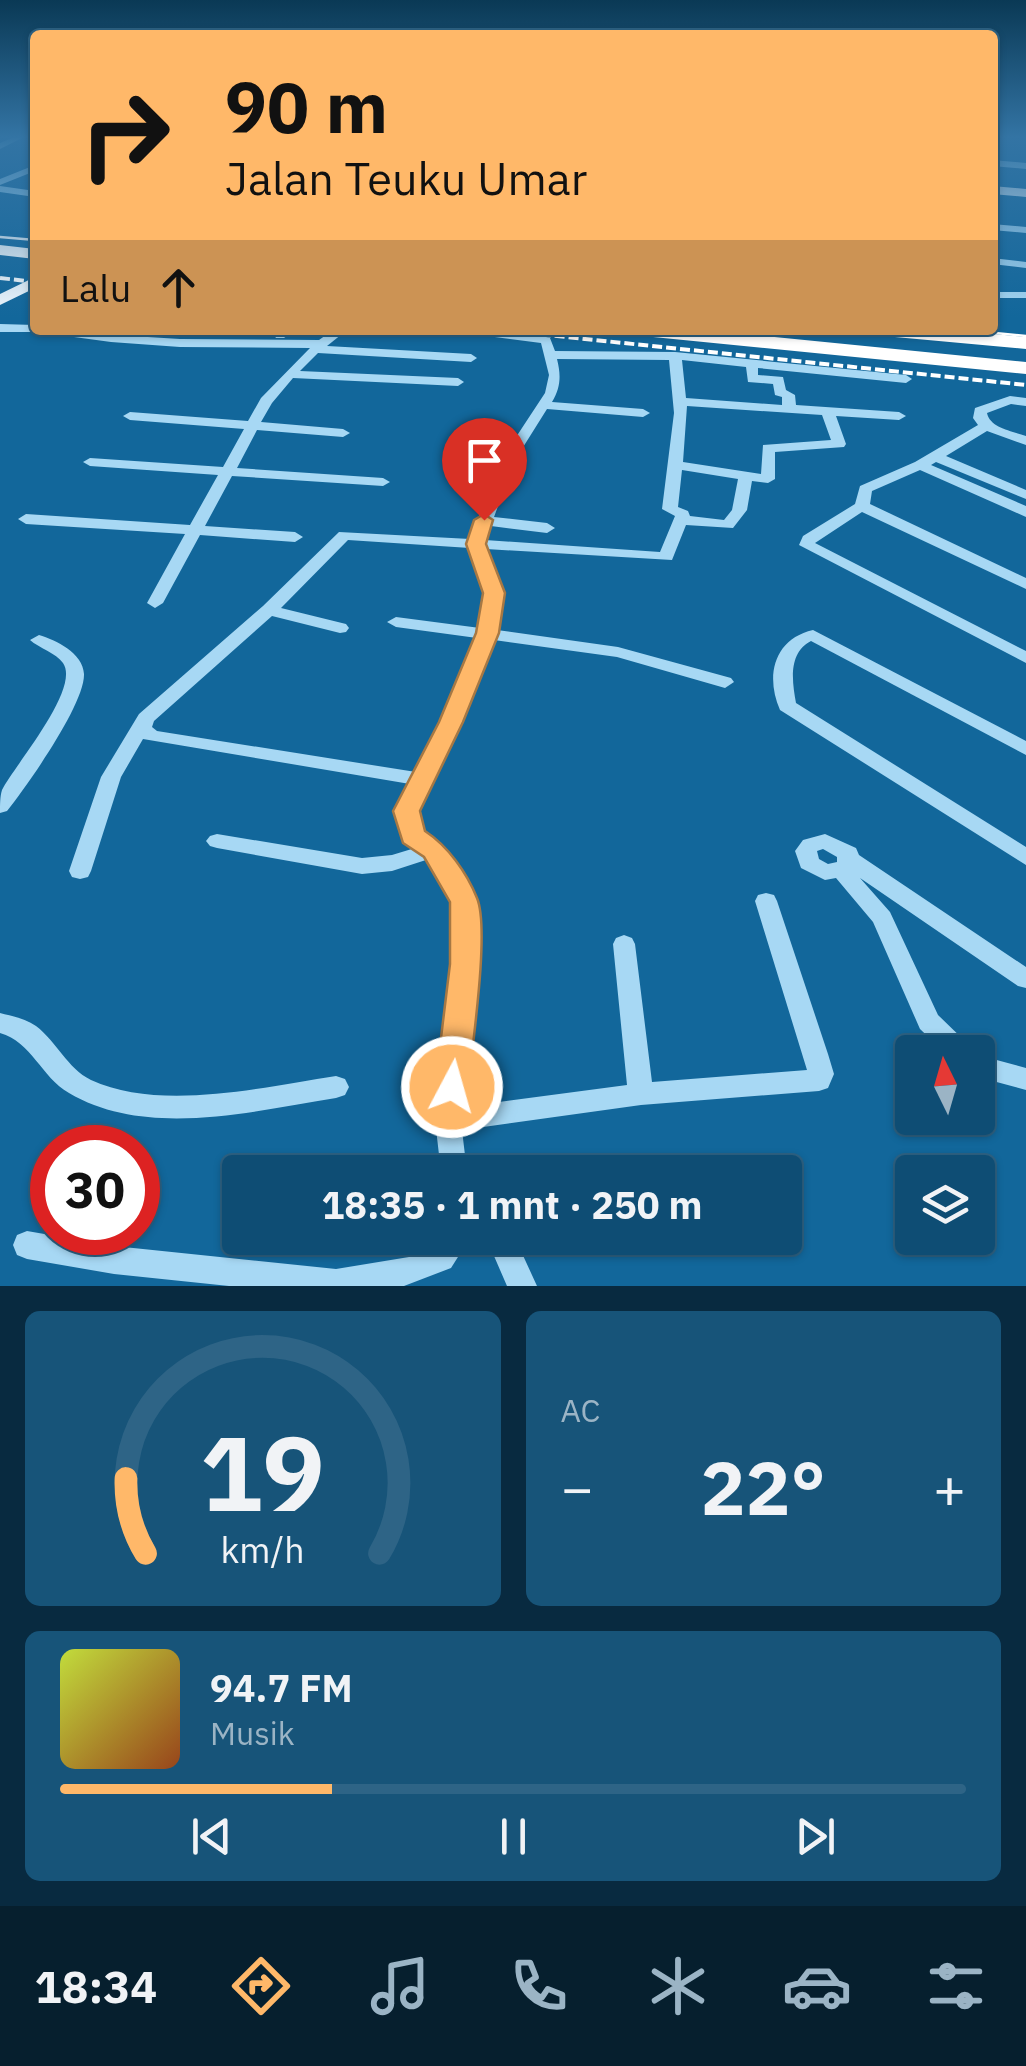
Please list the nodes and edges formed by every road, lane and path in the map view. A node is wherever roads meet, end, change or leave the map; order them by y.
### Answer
1 (30, 201) edge
2 (20, 208) dead end
3 (998, 228) edge
4 (1026, 230) edge
5 (0, 248) edge
6 (30, 251) edge
7 (0, 258) edge
8 (30, 261) edge
9 (998, 265) edge
10 (1026, 266) edge
11 (0, 268) edge
12 (30, 271) edge
13 (30, 285) edge
14 (998, 295) edge
15 (1026, 295) edge
16 (0, 300) edge
17 (0, 328) edge
18 (30, 330) edge
19 (82, 335) edge
20 (334, 335) edge
21 (518, 335) edge
22 (694, 335) edge
23 (774, 335) edge
24 (871, 335) edge
25 (926, 335) edge
26 (319, 346) junction
27 (1026, 347) edge
28 (380, 352) junction
29 (551, 355) junction
30 (675, 356) junction
31 (471, 358) dead end
32 (1026, 360) edge
33 (752, 364) junction
34 (1026, 368) edge
35 (371, 373) junction
36 (289, 374) junction
37 (906, 380) dead end
38 (448, 402) dead end
39 (680, 402) junction
40 (1026, 402) edge
41 (546, 406) junction
42 (789, 409) junction
43 (826, 410) junction
44 (643, 413) dead end
45 (130, 416) dead end
46 (900, 416) dead end
47 (986, 426) junction
48 (253, 427) junction
49 (343, 433) dead end
50 (1026, 441) edge
51 (937, 456) junction
52 (90, 462) dead end
53 (920, 465) junction
54 (675, 466) junction
55 (227, 471) junction
56 (746, 476) junction
57 (382, 482) dead end
58 (1026, 495) edge
59 (862, 506) junction
60 (1026, 512) edge
61 (26, 519) dead end
62 (484, 520) junction
63 (681, 520) junction
64 (547, 528) dead end
65 (194, 530) junction
66 (295, 537) dead end
67 (476, 544) junction
68 (1026, 584) edge
69 (155, 603) dead end
70 (269, 610) junction
71 (396, 622) dead end
72 (340, 628) dead end
73 (488, 633) junction
74 (39, 640) dead end
75 (1026, 658) edge
76 (725, 682) dead end
77 (142, 728) junction
78 (1026, 749) edge
79 (420, 779) junction
80 (0, 806) edge
81 (217, 841) dead end
82 (434, 850) junction
83 (1026, 857) edge
84 (80, 871) dead end
85 (766, 901) dead end
86 (624, 944) dead end
87 (1026, 979) edge
88 (0, 1023) edge
89 (942, 1035) edge
90 (995, 1071) edge
91 (1026, 1079) edge
92 (336, 1087) dead end
93 (641, 1094) junction
94 (448, 1120) junction
95 (452, 1155) edge
96 (27, 1245) dead end
97 (442, 1255) edge
98 (508, 1255) edge
99 (522, 1286) edge

1 - 2 street
3 - 4 street
5 - 6 highway
7 - 8 highway
9 - 10 street
11 - 12 highway
13 - 16 main road
14 - 15 street
17 - 18 street
19 - 26 street
20 - 26 street
21 - 29 street
22 - 34 highway
23 - 32 highway
24 - 27 highway
25 - 27 highway
26 - 28 street
26 - 36 street
28 - 31 street
28 - 35 street
29 - 30 street
29 - 41 street
30 - 33 street
30 - 39 street
33 - 37 street
33 - 42 street
35 - 36 street
35 - 38 street
36 - 48 street
39 - 42 street
39 - 54 street
40 - 47 street
41 - 44 street
41 - 62 street
42 - 43 street
43 - 46 street
43 - 56 street
45 - 48 street
47 - 50 street
47 - 51 street
48 - 49 street
48 - 55 street
51 - 53 street
51 - 58 street
52 - 55 street
53 - 59 street
53 - 60 street
54 - 56 street
54 - 63 street
55 - 57 street
55 - 65 street
56 - 63 street
59 - 68 street
59 - 75 street
61 - 65 street
62 - 64 street
62 - 67 street
63 - 67 street
65 - 66 street
65 - 69 street
67 - 70 street
67 - 73 street
70 - 72 street
70 - 77 street
71 - 73 street
73 - 76 street
73 - 79 street
74 - 80 street
77 - 79 street
77 - 84 street
78 - 83 street
79 - 82 street
81 - 82 street
82 - 94 street
85 - 93 street
86 - 93 street
87 - 89 street
88 - 92 street
90 - 91 street
93 - 94 street
94 - 95 street
96 - 97 street
98 - 99 street

